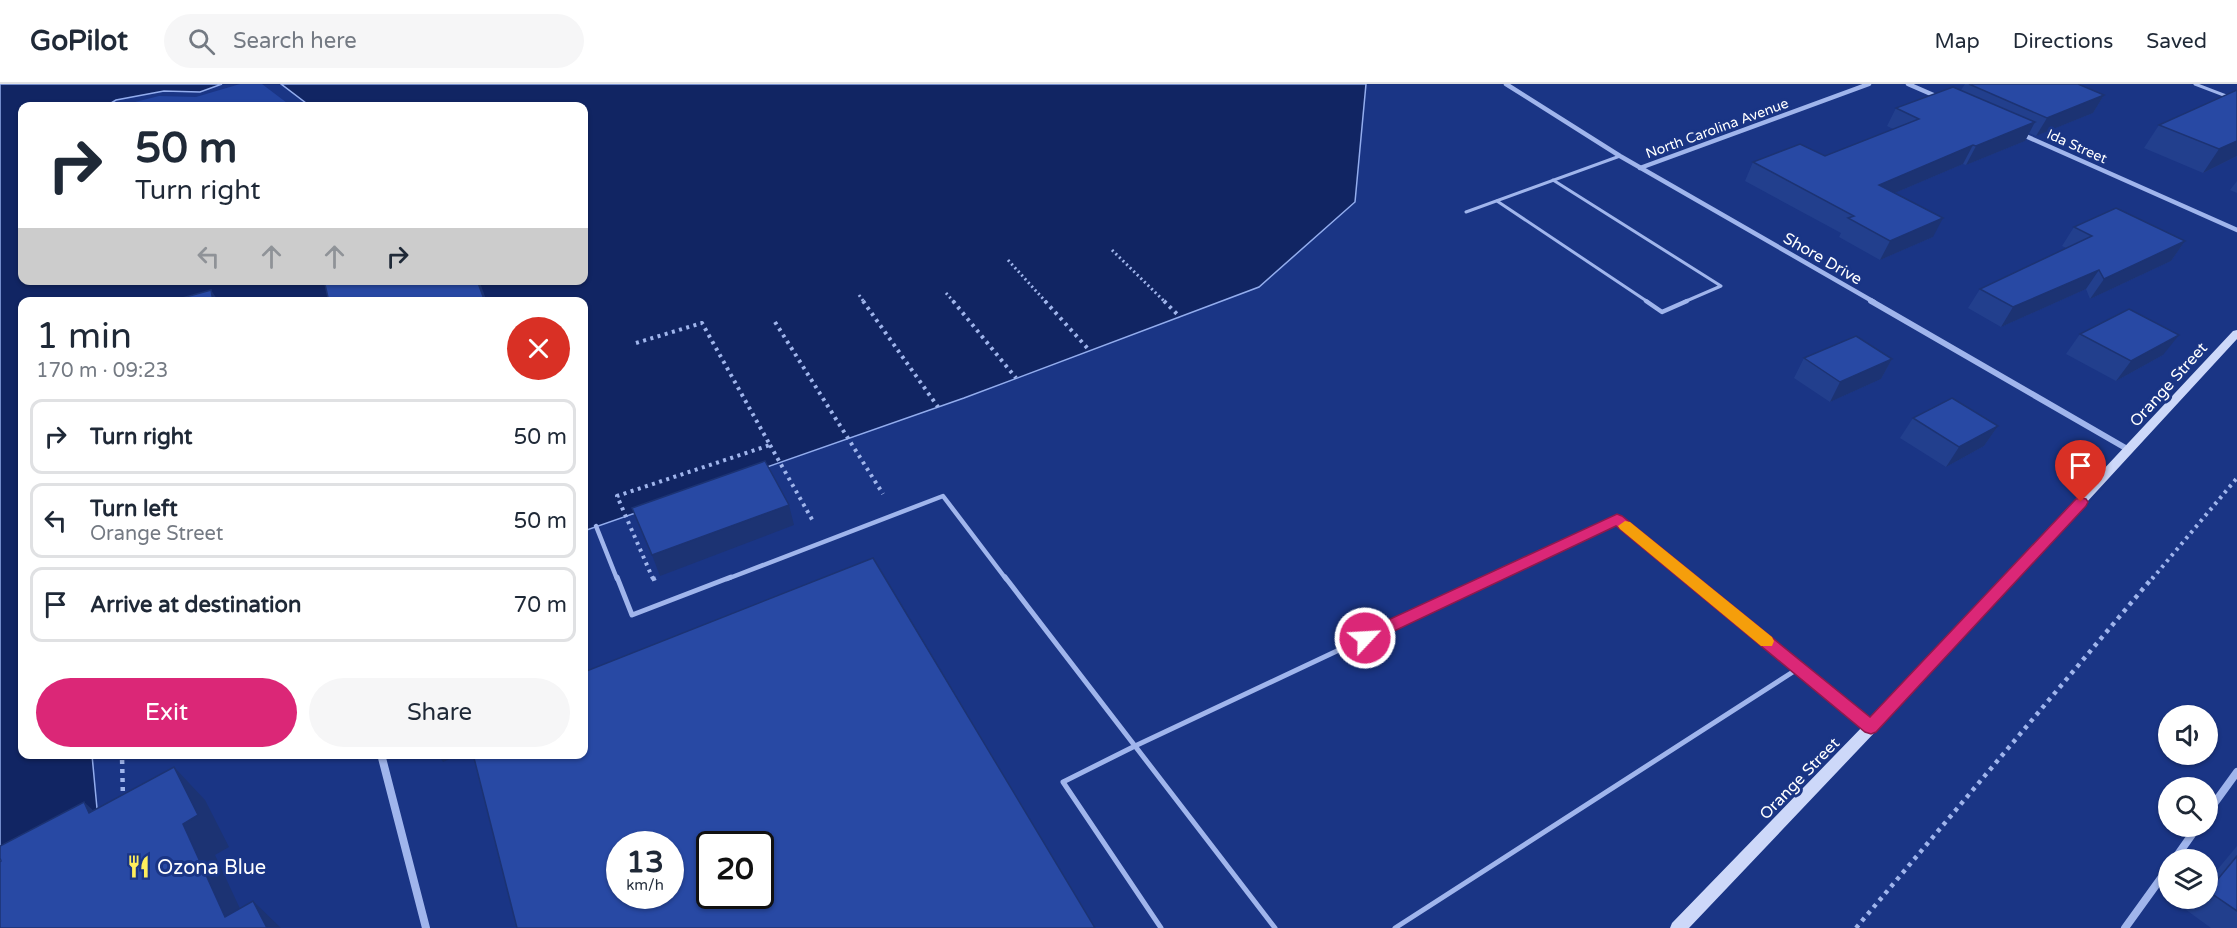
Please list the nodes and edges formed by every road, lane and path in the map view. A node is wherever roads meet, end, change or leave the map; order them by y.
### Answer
1 (1506, 84) edge
2 (1869, 84) edge
3 (1908, 84) edge
4 (2195, 84) edge
5 (1940, 98) edge
6 (2237, 100) edge
7 (2014, 131) edge
8 (1620, 156) junction
9 (1640, 168) junction
10 (1553, 180) junction
11 (1497, 201) junction
12 (1466, 212) dead end
13 (2237, 230) edge
14 (1112, 250) dead end
15 (1008, 260) dead end
16 (946, 293) dead end
17 (859, 295) dead end
18 (1180, 317) dead end
19 (776, 322) dead end
20 (2237, 333) edge
21 (636, 343) dead end
22 (1090, 351) dead end
23 (1016, 378) dead end
24 (938, 407) dead end
25 (770, 445) junction
26 (2130, 450) junction
27 (2237, 478) edge
28 (896, 514) junction
29 (596, 526) dead end
30 (824, 541) junction
31 (664, 603) junction
32 (1799, 668) junction
33 (1871, 727) junction
34 (1135, 746) junction
35 (122, 759) edge
36 (382, 759) edge
37 (2237, 772) edge
38 (2218, 798) edge
39 (123, 807) edge
40 (2158, 883) edge
41 (426, 928) edge
42 (1161, 928) edge
43 (1275, 928) edge
44 (1395, 928) edge
45 (1678, 928) edge
46 (1856, 928) edge
47 (2126, 928) edge

1 - 8 street, Shore Drive
2 - 9 street, North Carolina Avenue
3 - 5 street
4 - 6 lane
7 - 13 street, Ida Street
8 - 9 street, Shore Drive
8 - 10 lane
9 - 26 street, Shore Drive
10 - 11 lane
10 - 11 lane
11 - 12 lane
14 - 18 path
15 - 22 path
16 - 23 path
17 - 24 path
19 - 28 path
20 - 26 street, Orange Street
21 - 25 path
25 - 30 path
25 - 31 path
26 - 33 street, Orange Street
27 - 46 path
28 - 30 lane
28 - 34 lane
29 - 31 lane
30 - 31 lane
32 - 33 lane
32 - 34 lane
32 - 44 lane
33 - 45 street, Orange Street
34 - 42 lane
34 - 43 lane
35 - 39 path
36 - 41 street
37 - 38 street
40 - 47 street

